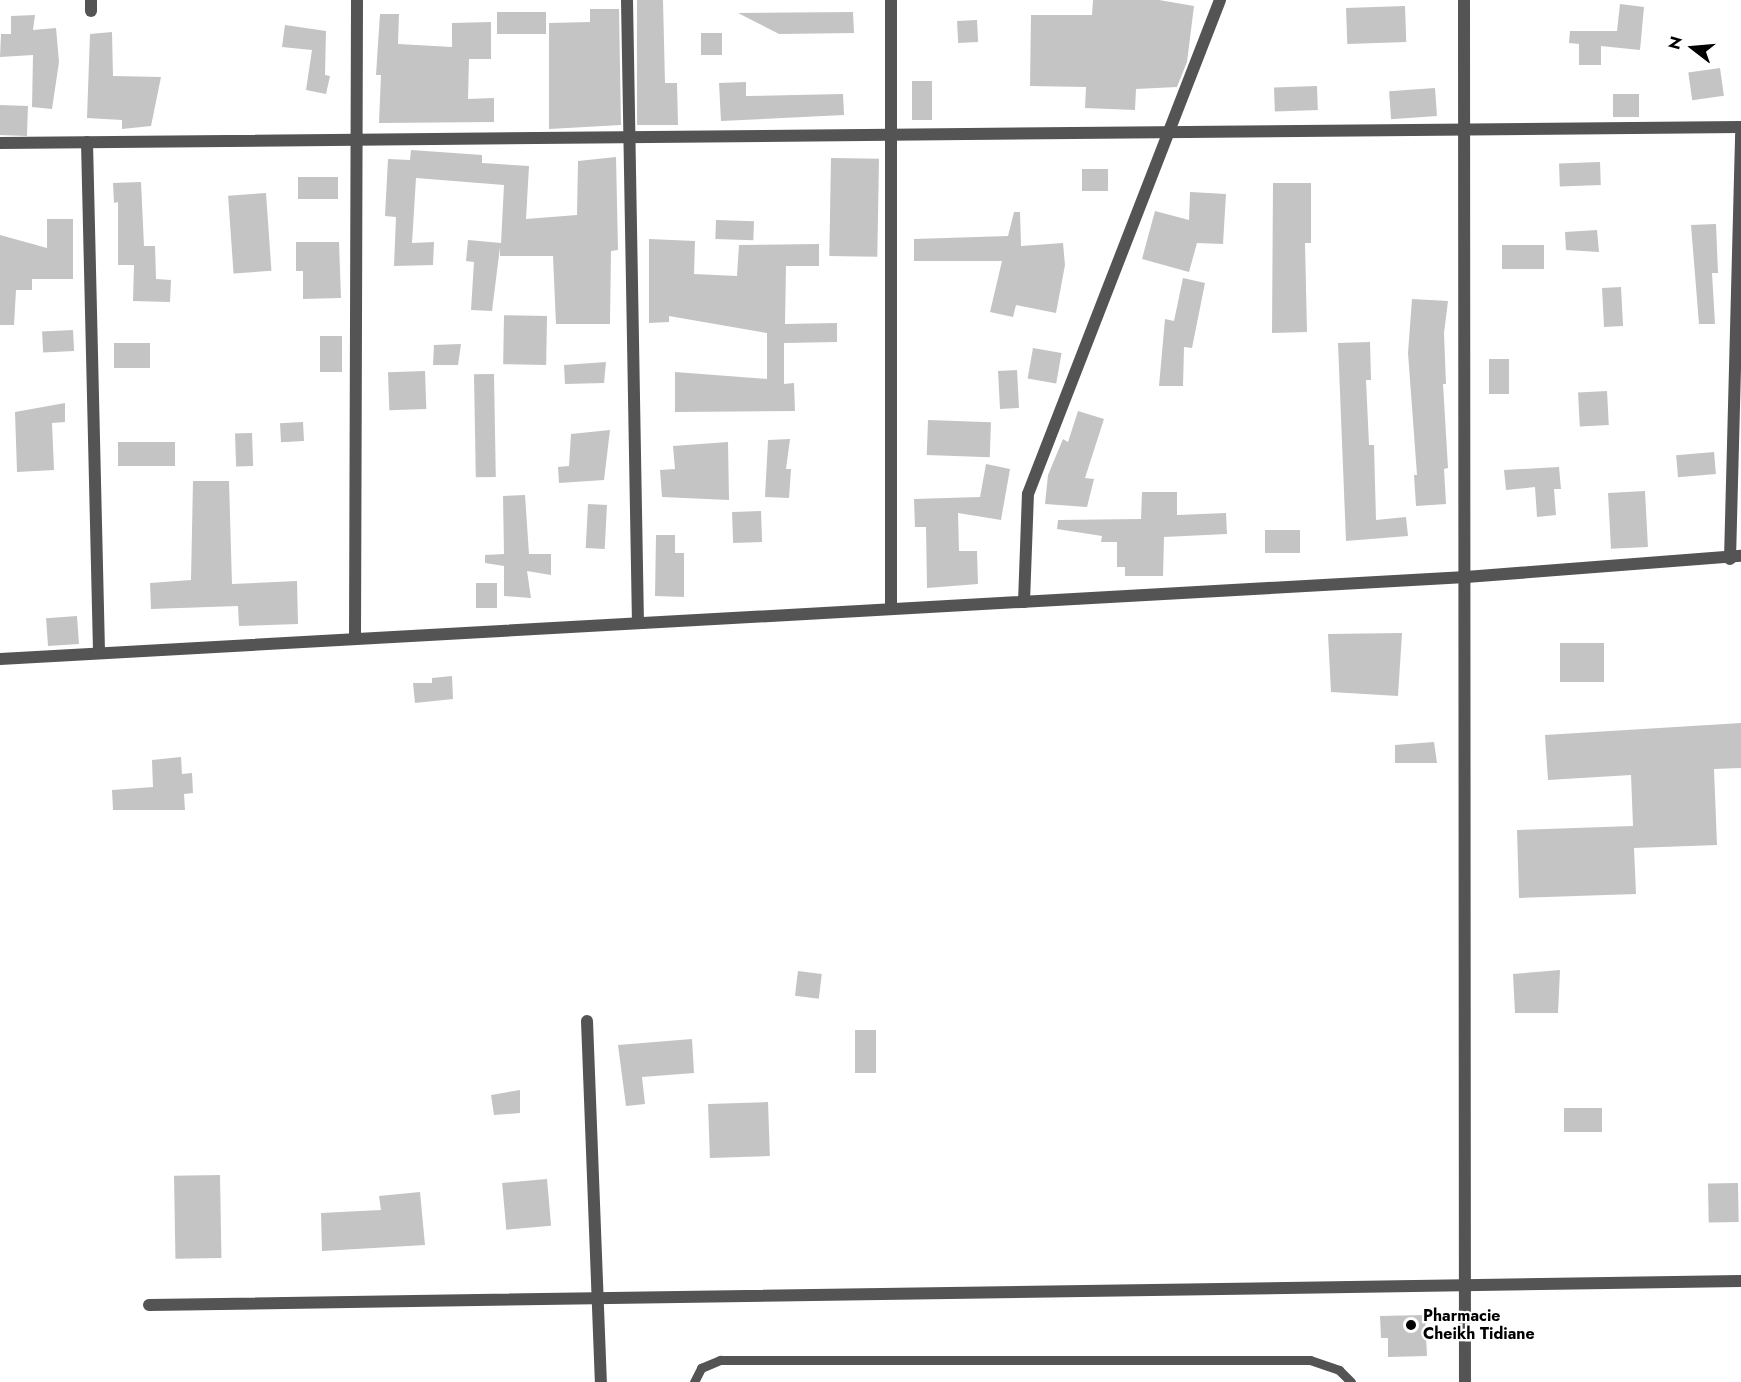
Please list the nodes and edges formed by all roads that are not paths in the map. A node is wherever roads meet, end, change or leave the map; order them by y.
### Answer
1 (357, 0) edge
2 (627, 0) edge
3 (891, 0) edge
4 (1220, 0) edge
5 (1464, 0) edge
6 (1741, 127) edge
7 (1465, 130) junction
8 (1167, 132) junction
9 (1741, 134) edge
10 (891, 135) junction
11 (629, 138) junction
12 (357, 140) junction
13 (87, 142) junction
14 (0, 143) edge
15 (1736, 557) edge
16 (1466, 577) junction
17 (1024, 602) junction
18 (891, 609) junction
19 (638, 623) junction
20 (355, 639) junction
21 (99, 653) junction
22 (0, 659) edge
23 (587, 1021) dead end
24 (1741, 1281) edge
25 (1465, 1285) junction
26 (597, 1298) junction
27 (149, 1305) dead end
28 (601, 1382) edge
29 (694, 1382) edge
30 (1351, 1382) edge
31 (1465, 1382) edge

1 - 12 street
2 - 11 street
3 - 10 street
4 - 8 street
5 - 7 street
6 - 7 street
7 - 8 street
7 - 16 street
8 - 10 street
8 - 17 street
9 - 15 street
10 - 11 street
10 - 18 street
11 - 12 street
11 - 19 street
12 - 13 street
12 - 20 street
13 - 14 street
13 - 21 street
15 - 16 street
16 - 17 street
16 - 25 street
17 - 18 street
18 - 19 street
19 - 20 street
20 - 21 street
21 - 22 street
23 - 26 street
24 - 25 street
25 - 26 street
25 - 31 street
26 - 27 street
26 - 28 street
29 - 30 lane

